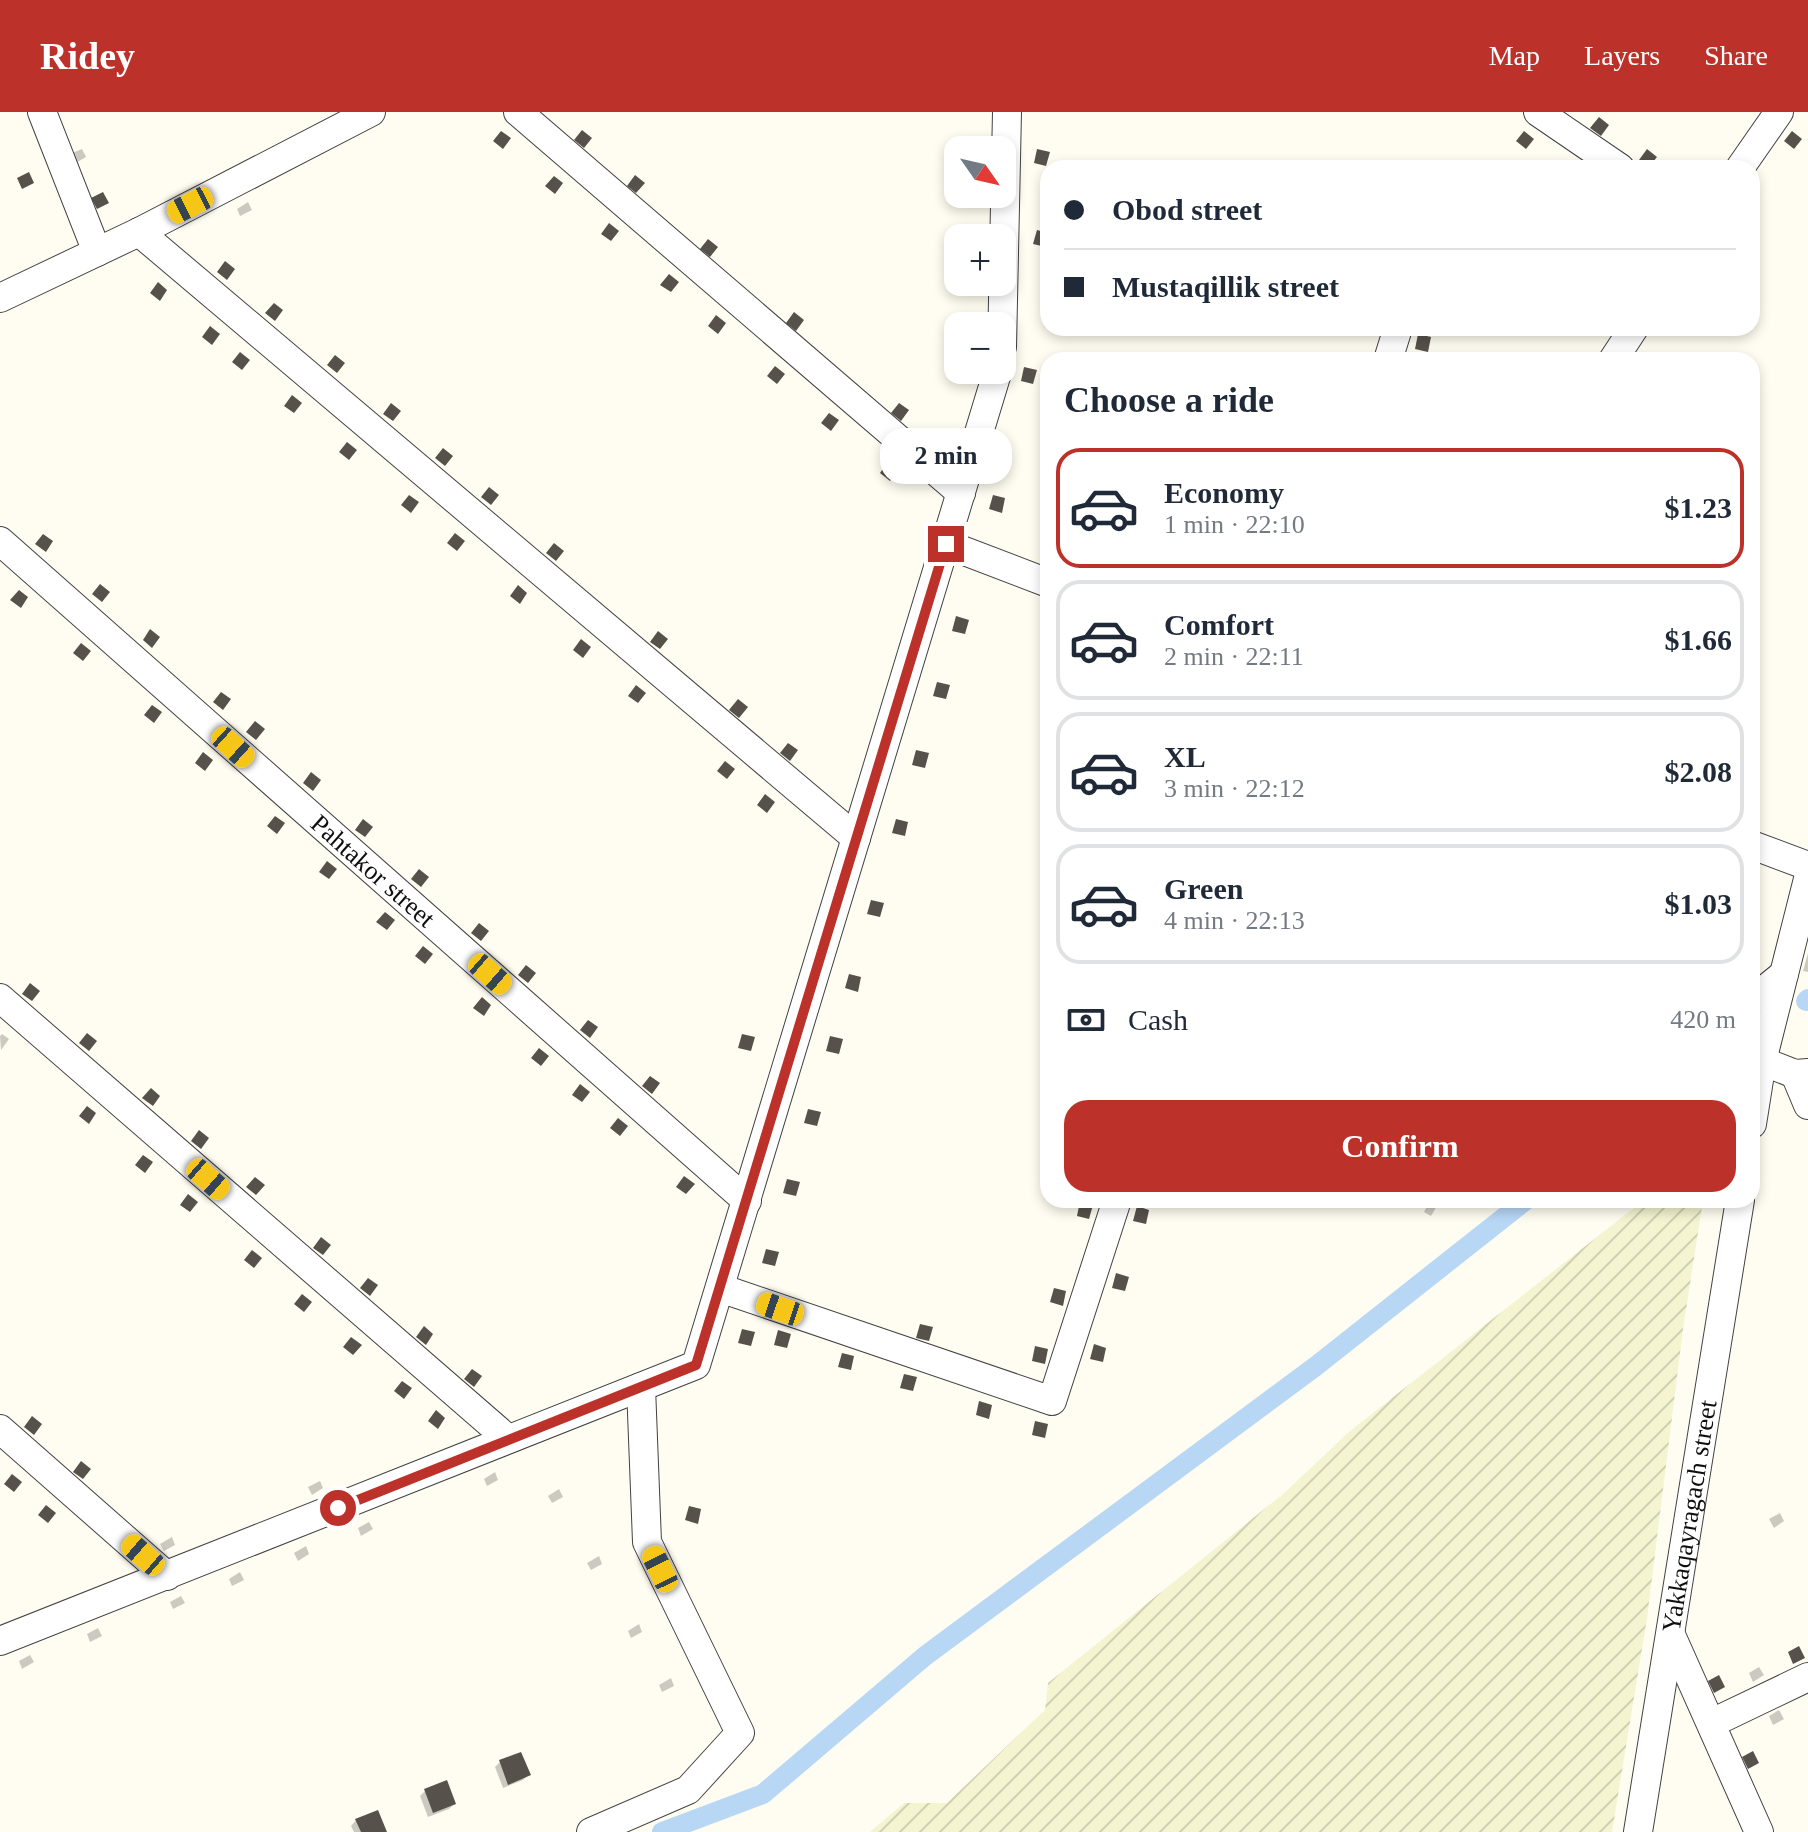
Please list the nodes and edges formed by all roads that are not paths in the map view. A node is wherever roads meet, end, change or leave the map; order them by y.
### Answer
1 (42, 112) edge
2 (371, 112) edge
3 (518, 112) edge
4 (1007, 112) edge
5 (1538, 112) edge
6 (1779, 112) edge
7 (1608, 160) edge
8 (1746, 160) edge
9 (139, 232) junction
10 (97, 252) junction
11 (0, 298) edge
12 (1003, 312) edge
13 (994, 384) edge
14 (961, 493) junction
15 (0, 541) edge
16 (946, 544) junction
17 (1040, 580) edge
18 (856, 838) junction
19 (1760, 848) edge
20 (1808, 866) edge
21 (1808, 879) edge
22 (1784, 974) junction
23 (1760, 994) edge
24 (0, 998) edge
25 (1762, 1061) junction
26 (1801, 1073) edge
27 (1760, 1074) edge
28 (1808, 1105) edge
29 (747, 1201) junction
30 (1114, 1208) edge
31 (1739, 1208) edge
32 (720, 1288) junction
33 (641, 1387) junction
34 (0, 1429) edge
35 (508, 1439) junction
36 (167, 1576) junction
37 (1671, 1635) junction
38 (0, 1641) edge
39 (1808, 1677) edge
40 (1712, 1723) junction
41 (591, 1832) edge
42 (1638, 1832) edge
43 (1759, 1832) edge

1 - 10 street
2 - 9 street
3 - 14 street
4 - 12 street
5 - 7 street
6 - 8 street
9 - 10 street
9 - 18 street
10 - 11 street
13 - 14 street
14 - 16 street
15 - 29 street, Pahtakor street
16 - 17 street
16 - 18 street
18 - 29 street
19 - 20 street
21 - 22 street
22 - 23 street
22 - 25 street
24 - 35 street
25 - 26 street
25 - 27 street
26 - 28 street
29 - 32 street
30 - 32 street
31 - 37 street, Yakkaqayragach street
32 - 33 street
33 - 35 street
33 - 41 street
34 - 36 street
35 - 36 street
36 - 38 street
37 - 40 street
37 - 42 street, Yakkaqayragach street
39 - 40 street
40 - 43 street

